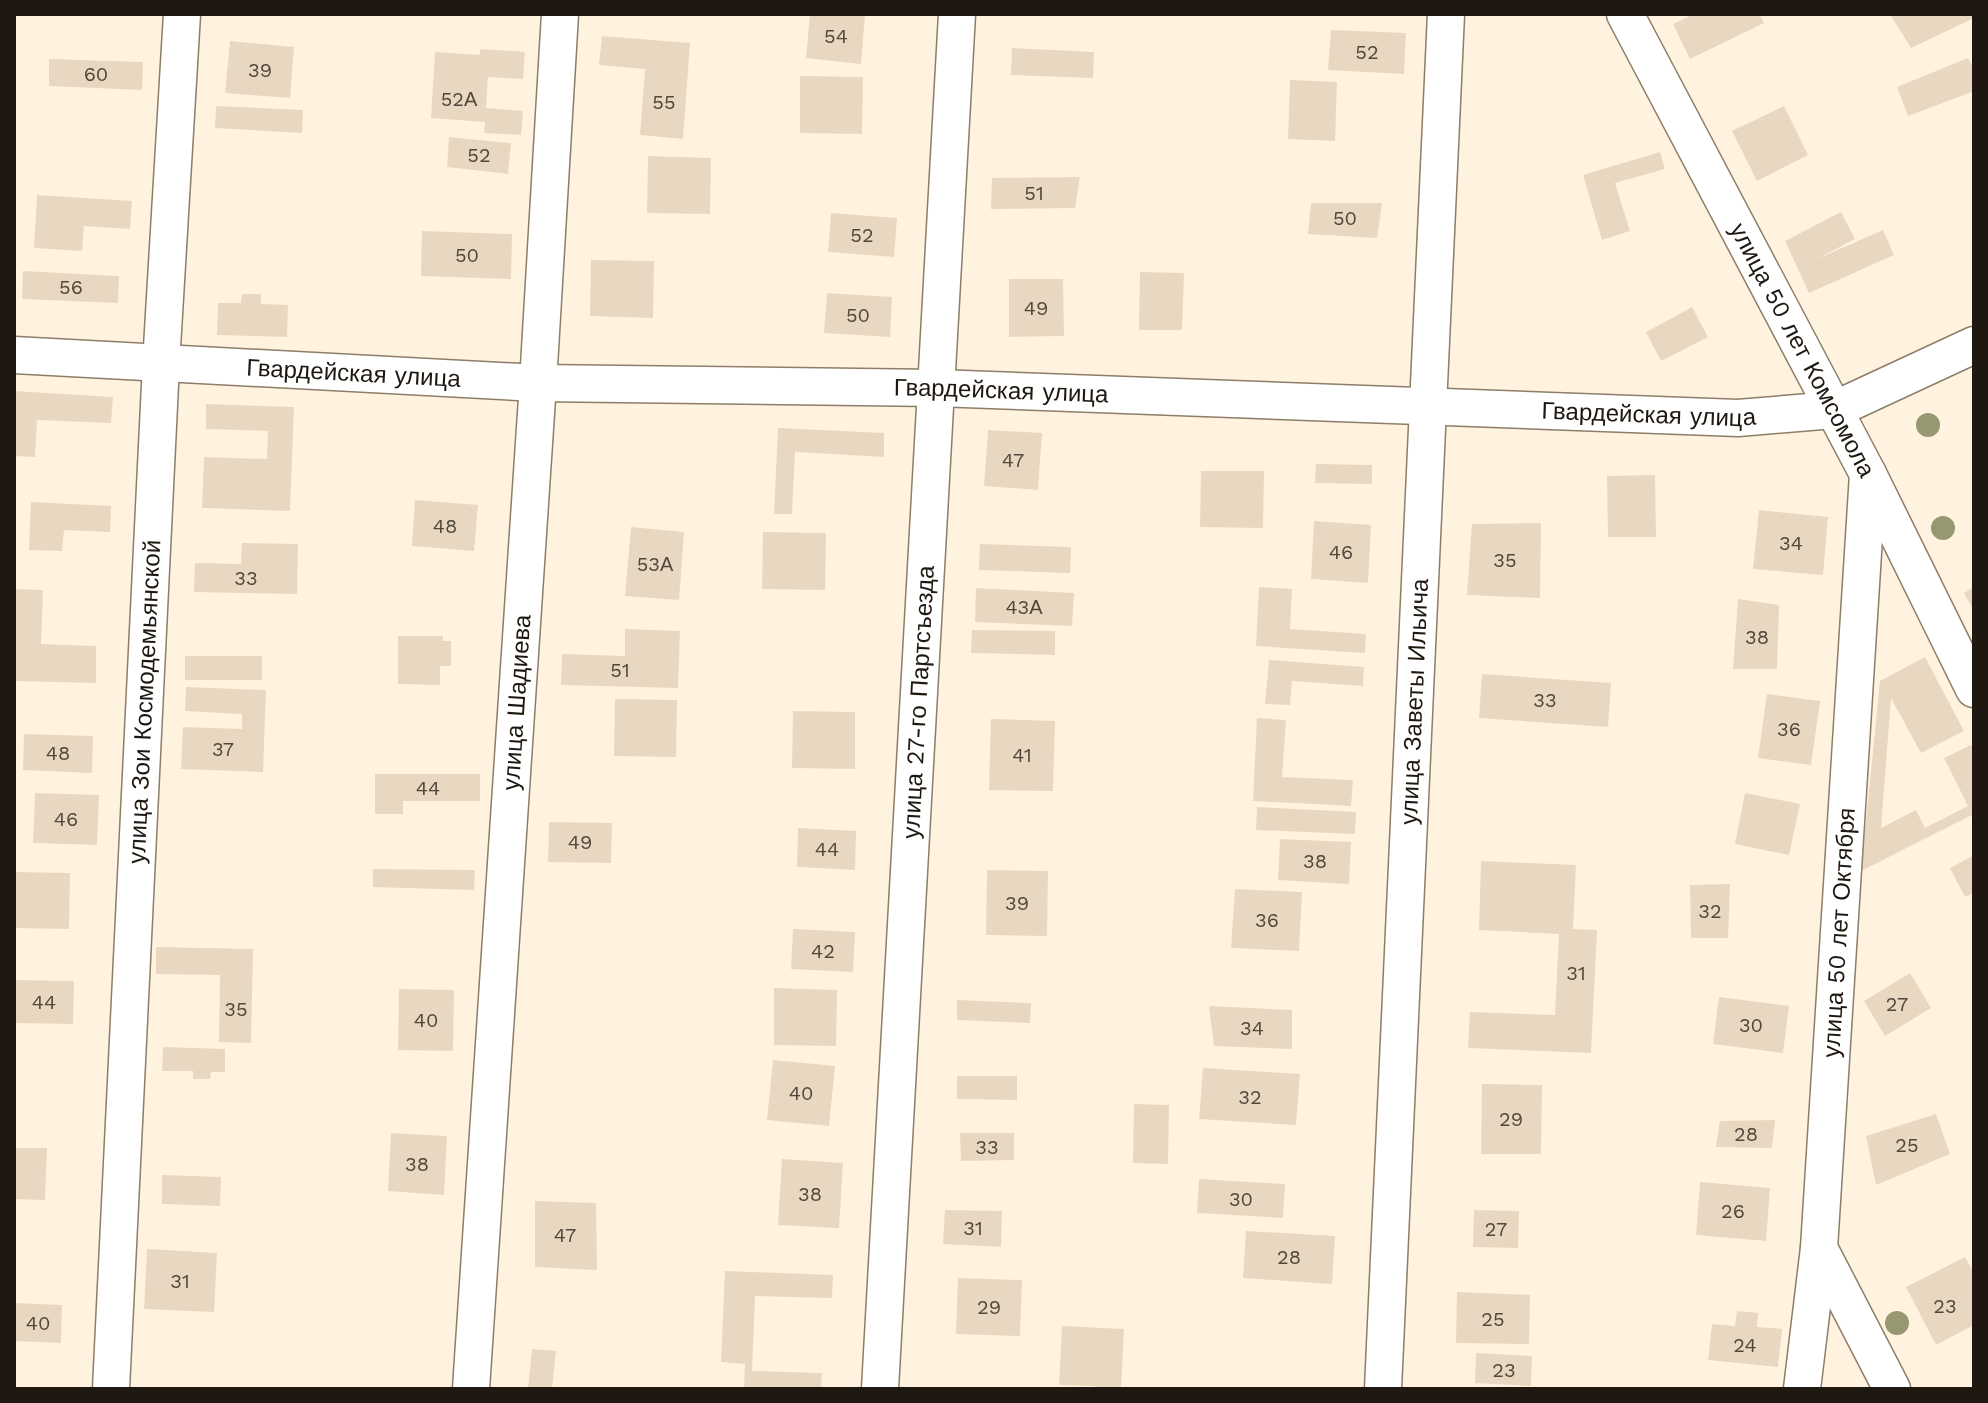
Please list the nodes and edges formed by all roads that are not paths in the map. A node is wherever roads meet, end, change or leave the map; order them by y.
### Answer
1 (182, 14) edge
2 (560, 14) edge
3 (957, 14) edge
4 (1446, 14) edge
5 (1625, 14) edge
6 (1974, 345) edge
7 (14, 355) edge
8 (161, 364) junction
9 (538, 383) junction
10 (937, 388) junction
11 (1428, 406) junction
12 (1834, 410) junction
13 (1868, 474) junction
14 (1974, 689) edge
15 (1819, 1248) junction
16 (111, 1389) edge
17 (471, 1389) edge
18 (880, 1389) edge
19 (1383, 1389) edge
20 (1802, 1389) edge
21 (1892, 1389) edge

1 - 8 street, улица Зои Космодемьянской
2 - 9 street, улица Шадиева
3 - 10 street, улица 27-го Партсъезда
4 - 11 street, улица Заветы Ильича
5 - 12 street, улица 50 лет Комсомола
6 - 12 street, Гвардейская улица
7 - 8 street, Гвардейская улица
8 - 9 street, Гвардейская улица
8 - 16 street, улица Зои Космодемьянской
9 - 10 street, Гвардейская улица
9 - 17 street, улица Шадиева
10 - 11 street, Гвардейская улица
10 - 18 street, улица 27-го Партсъезда
11 - 12 street, Гвардейская улица
11 - 19 street, улица Заветы Ильича
12 - 13 street, улица 50 лет Комсомола
13 - 14 street, улица 50 лет Комсомола
13 - 15 street, улица 50 лет Октября
15 - 20 street, улица 50 лет Октября
15 - 21 street

